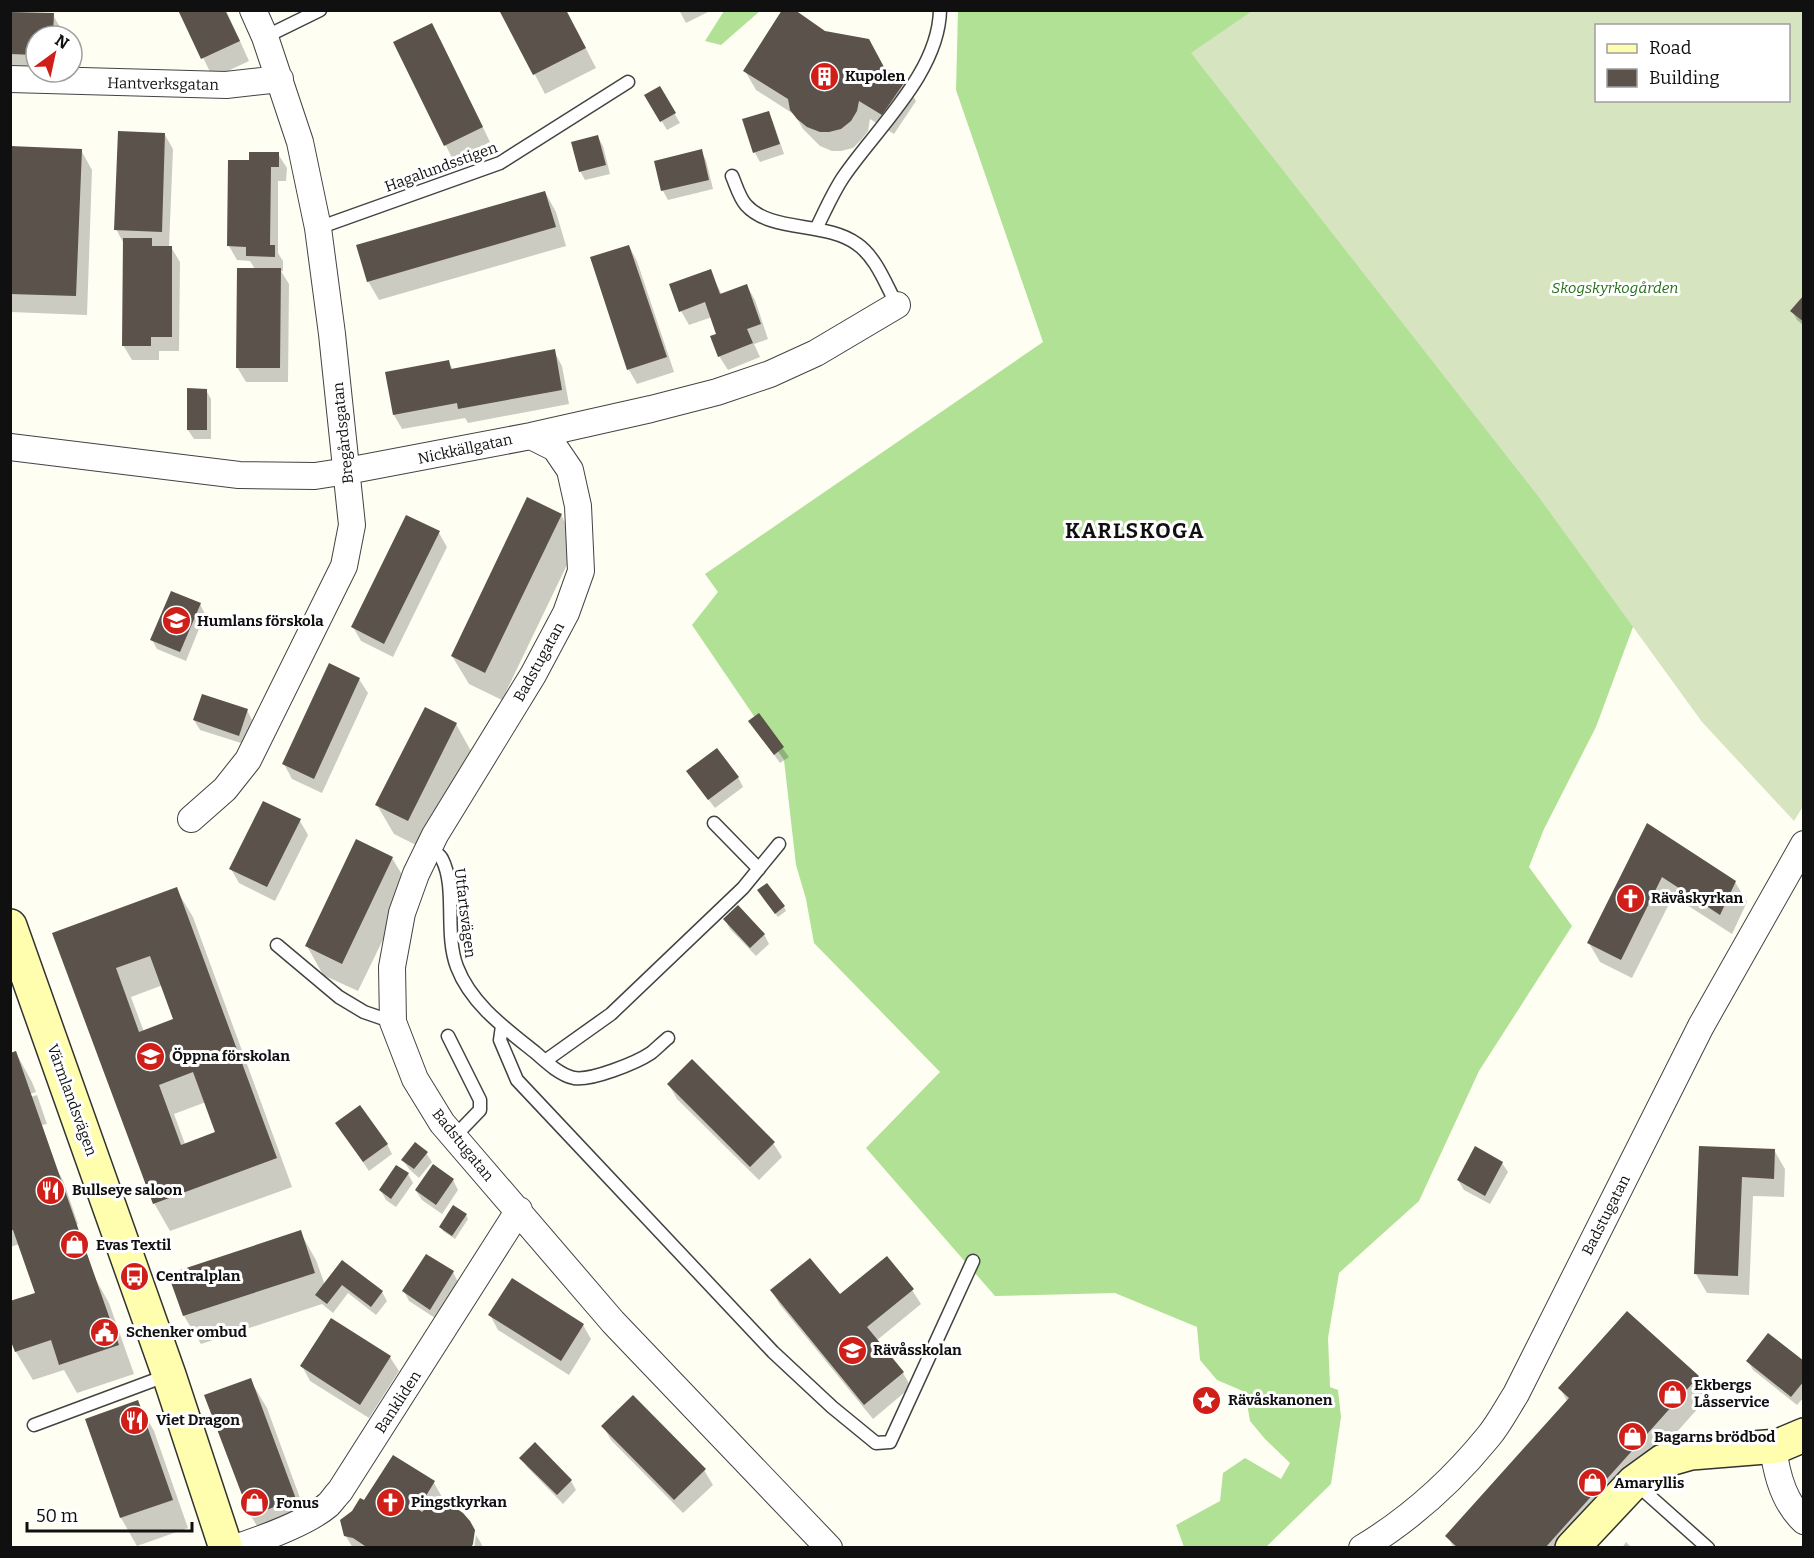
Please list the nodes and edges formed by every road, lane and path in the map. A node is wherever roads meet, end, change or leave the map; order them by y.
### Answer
1 (253, 10) edge
2 (320, 10) edge
3 (940, 10) edge
4 (265, 36) junction
5 (10, 79) edge
6 (280, 79) junction
7 (628, 82) dead end
8 (732, 176) dead end
9 (318, 228) junction
10 (816, 229) junction
11 (897, 305) joint
12 (531, 436) junction
13 (10, 447) edge
14 (347, 471) junction
15 (191, 819) dead end
16 (714, 823) dead end
17 (779, 844) dead end
18 (429, 847) junction
19 (1800, 857) edge
20 (759, 869) junction
21 (10, 926) edge
22 (277, 945) dead end
23 (393, 1022) junction
24 (502, 1026) junction
25 (448, 1036) dead end
26 (668, 1038) dead end
27 (545, 1061) junction
28 (454, 1137) junction
29 (519, 1210) junction
30 (973, 1261) dead end
31 (170, 1374) junction
32 (34, 1425) dead end
33 (1803, 1435) edge
34 (1773, 1446) junction
35 (1634, 1482) junction
36 (1803, 1521) edge
37 (226, 1548) edge
38 (236, 1548) edge
39 (828, 1548) edge
40 (1362, 1548) edge
41 (1572, 1548) edge
42 (1708, 1548) edge

1 - 4 street, Bregårdsgatan
2 - 4 lane
3 - 10 lane
4 - 6 street, Bregårdsgatan
5 - 6 street, Hantverksgatan
6 - 9 street, Bregårdsgatan
7 - 9 lane, Hagalundsstigen
8 - 10 lane
9 - 14 street, Bregårdsgatan
10 - 11 lane
11 - 12 street, Nickkällgatan
12 - 14 street, Nickkällgatan
12 - 18 street, Badstugatan
13 - 14 street, Nickkällgatan
14 - 15 street, Bregårdsgatan
16 - 20 lane
17 - 20 lane
18 - 23 street, Badstugatan
18 - 24 lane, Utfartsvägen
19 - 40 street, Badstugatan
20 - 27 lane
21 - 31 street, Värmlandsvägen
22 - 23 lane
23 - 28 street, Badstugatan
24 - 27 lane, Utfartsvägen
24 - 30 lane
25 - 28 lane
26 - 27 lane, Utfartsvägen
28 - 29 street, Badstugatan
29 - 38 street, Bankliden
29 - 39 street, Badstugatan
31 - 32 lane
31 - 37 street, Värmlandsvägen
33 - 34 street
34 - 35 street
34 - 36 street
35 - 41 street
35 - 42 lane

